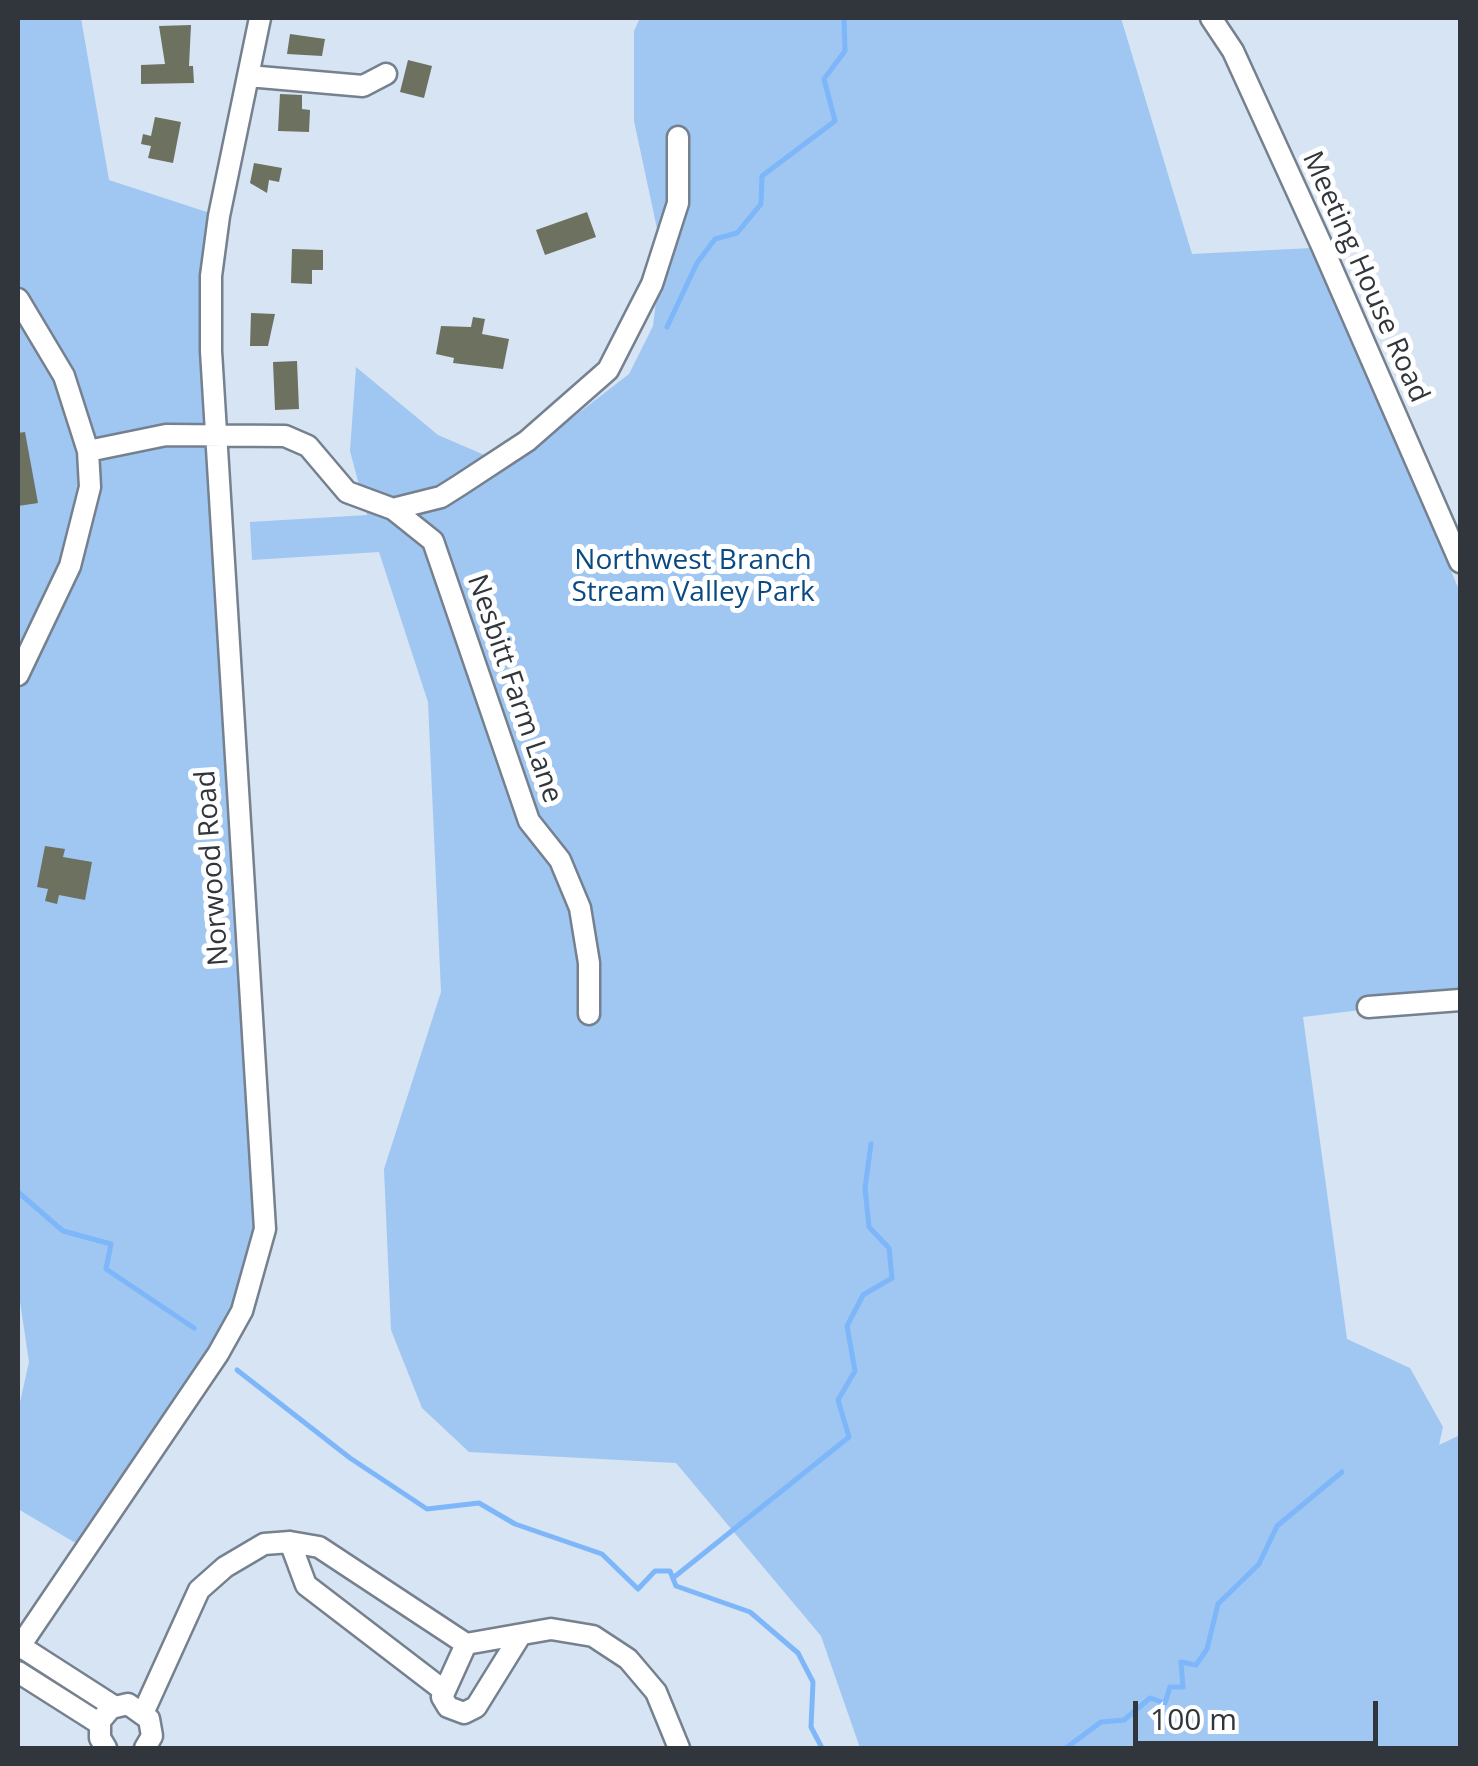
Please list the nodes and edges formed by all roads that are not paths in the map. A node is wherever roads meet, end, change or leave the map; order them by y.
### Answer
1 (260, 18) edge
2 (1211, 18) edge
3 (386, 74) dead end
4 (248, 76) junction
5 (678, 137) dead end
6 (18, 299) edge
7 (216, 433) junction
8 (88, 452) junction
9 (393, 509) junction
10 (1460, 562) edge
11 (18, 675) edge
12 (1460, 1000) edge
13 (1368, 1007) dead end
14 (589, 1014) dead end
15 (290, 1542) junction
16 (520, 1636) junction
17 (466, 1644) junction
18 (18, 1648) edge
19 (18, 1672) edge
20 (443, 1690) junction
21 (116, 1706) junction
22 (144, 1712) junction
23 (100, 1724) junction
24 (106, 1748) edge
25 (147, 1748) edge
26 (679, 1748) edge

1 - 4 street, Norwood Road
2 - 10 street, Meeting House Road
3 - 4 street
4 - 7 street, Norwood Road
5 - 9 street
6 - 8 street
7 - 8 street, Nesbitt Farm Lane
7 - 9 street, Nesbitt Farm Lane
7 - 18 street, Norwood Road
8 - 11 street
9 - 14 street, Nesbitt Farm Lane
12 - 13 street
15 - 17 street
15 - 20 street
15 - 22 street
16 - 17 street
16 - 20 street
16 - 26 street
17 - 20 street
18 - 21 street
19 - 23 street
21 - 22 street
21 - 23 street
22 - 25 street
23 - 24 street

